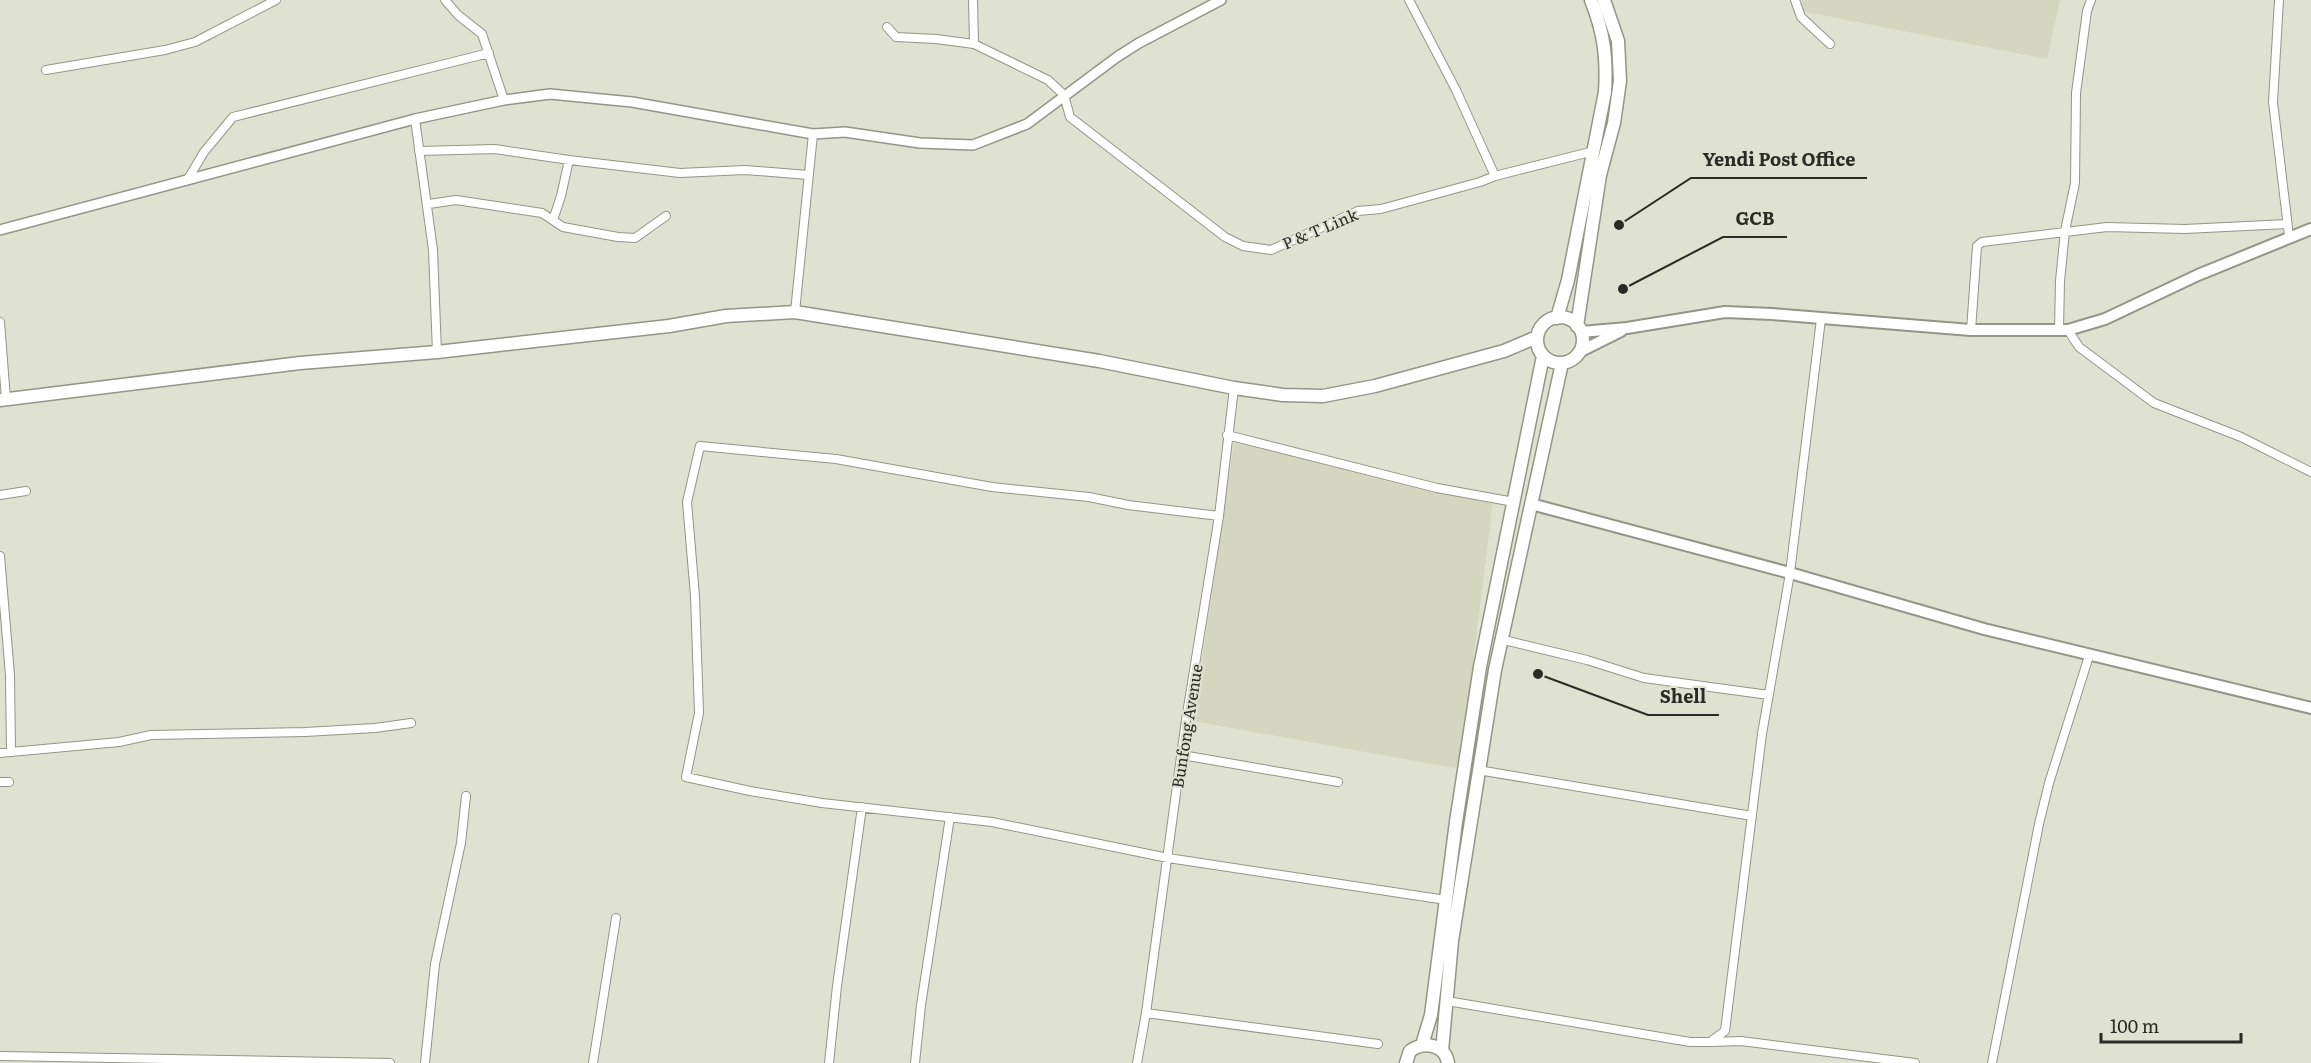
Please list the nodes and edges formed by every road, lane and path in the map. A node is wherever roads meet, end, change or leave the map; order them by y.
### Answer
1 (276, 0) edge
2 (445, 0) edge
3 (973, 0) edge
4 (1221, 0) edge
5 (1409, 0) edge
6 (1591, 0) edge
7 (1604, 0) edge
8 (1796, 0) edge
9 (2091, 0) edge
10 (2279, 0) edge
11 (887, 27) dead end
12 (974, 44) junction
13 (1830, 44) dead end
14 (489, 53) junction
15 (46, 70) dead end
16 (1064, 94) junction
17 (504, 100) junction
18 (415, 119) junction
19 (813, 134) junction
20 (419, 151) junction
21 (1594, 151) junction
22 (569, 160) junction
23 (808, 176) junction
24 (1495, 176) junction
25 (189, 179) junction
26 (429, 204) junction
27 (666, 216) dead end
28 (553, 220) junction
29 (2287, 224) junction
30 (2311, 229) edge
31 (0, 230) edge
32 (2065, 231) junction
33 (2289, 236) junction
34 (795, 312) junction
35 (1557, 318) junction
36 (1821, 319) junction
37 (0, 322) edge
38 (1627, 328) junction
39 (1579, 329) junction
40 (1971, 330) junction
41 (2064, 330) junction
42 (1537, 337) junction
43 (1504, 351) junction
44 (437, 352) junction
45 (1579, 352) junction
46 (1541, 353) junction
47 (1562, 363) junction
48 (1234, 388) junction
49 (3, 400) edge
50 (1227, 435) junction
51 (2311, 472) edge
52 (26, 491) dead end
53 (0, 495) edge
54 (1514, 502) junction
55 (1531, 504) junction
56 (1219, 516) junction
57 (0, 556) edge
58 (1790, 573) junction
59 (1500, 639) junction
60 (2090, 656) junction
61 (1769, 696) junction
62 (2311, 708) edge
63 (411, 723) dead end
64 (10, 752) junction
65 (0, 753) edge
66 (1182, 755) junction
67 (1478, 770) junction
68 (0, 782) edge
69 (9, 782) dead end
70 (1338, 782) dead end
71 (466, 796) dead end
72 (862, 807) junction
73 (1752, 816) junction
74 (950, 817) junction
75 (1168, 858) junction
76 (1446, 900) junction
77 (616, 918) dead end
78 (1448, 1001) junction
79 (1146, 1013) junction
80 (1710, 1042) junction
81 (1378, 1044) dead end
82 (1422, 1045) junction
83 (1442, 1051) junction
84 (0, 1056) edge
85 (376, 1063) edge
86 (390, 1063) edge
87 (425, 1063) edge
88 (593, 1063) edge
89 (829, 1063) edge
90 (915, 1063) edge
91 (1137, 1063) edge
92 (1406, 1063) edge
93 (1448, 1063) edge
94 (1915, 1063) edge
95 (1992, 1063) edge

1 - 15 street
2 - 14 street
3 - 12 street
4 - 16 street
5 - 24 street
6 - 21 highway
7 - 39 highway
8 - 13 street
9 - 32 street
10 - 29 street
11 - 12 street
12 - 16 street
14 - 17 street
14 - 25 street
16 - 19 street
16 - 24 street, P & T Link
17 - 18 street
17 - 19 street
18 - 20 street
18 - 25 street
19 - 23 street
20 - 22 street
20 - 26 street
21 - 24 street, P & T Link
21 - 35 highway
22 - 23 street
22 - 28 street
23 - 34 street
25 - 31 street
26 - 28 street
26 - 44 street
27 - 28 street
29 - 32 street
29 - 33 street
30 - 33 main road
32 - 40 street
32 - 41 street
33 - 41 main road
34 - 44 highway
34 - 48 highway
35 - 39 highway
35 - 42 highway
36 - 38 main road
36 - 40 main road
36 - 58 street
37 - 49 street
38 - 39 main road
38 - 45 main road
39 - 45 highway
40 - 41 main road
41 - 51 street
42 - 43 highway
42 - 46 highway
43 - 46 highway
43 - 48 highway
44 - 49 highway
45 - 47 highway
46 - 47 highway
46 - 54 highway
47 - 55 highway
48 - 50 street, Bunfong Avenue
50 - 54 street
50 - 56 street, Bunfong Avenue
52 - 53 street
54 - 76 highway
55 - 58 main road
55 - 59 highway
56 - 66 street, Bunfong Avenue
56 - 72 street
57 - 64 street
58 - 60 main road
58 - 61 street
59 - 61 street
59 - 67 highway
60 - 62 main road
60 - 95 street
61 - 73 street
63 - 64 street
64 - 65 street
66 - 70 street
66 - 75 street, Bunfong Avenue
67 - 73 street
67 - 78 highway
68 - 69 street
71 - 87 street
72 - 74 street
72 - 89 street
73 - 80 street
74 - 75 street
74 - 90 street
75 - 76 street
75 - 79 street, Bunfong Avenue
76 - 82 highway
77 - 88 street
78 - 80 street
78 - 83 highway
79 - 81 street
79 - 91 street, Bunfong Avenue
80 - 94 street
82 - 83 highway
82 - 92 highway
83 - 93 highway
84 - 85 street
85 - 86 street

